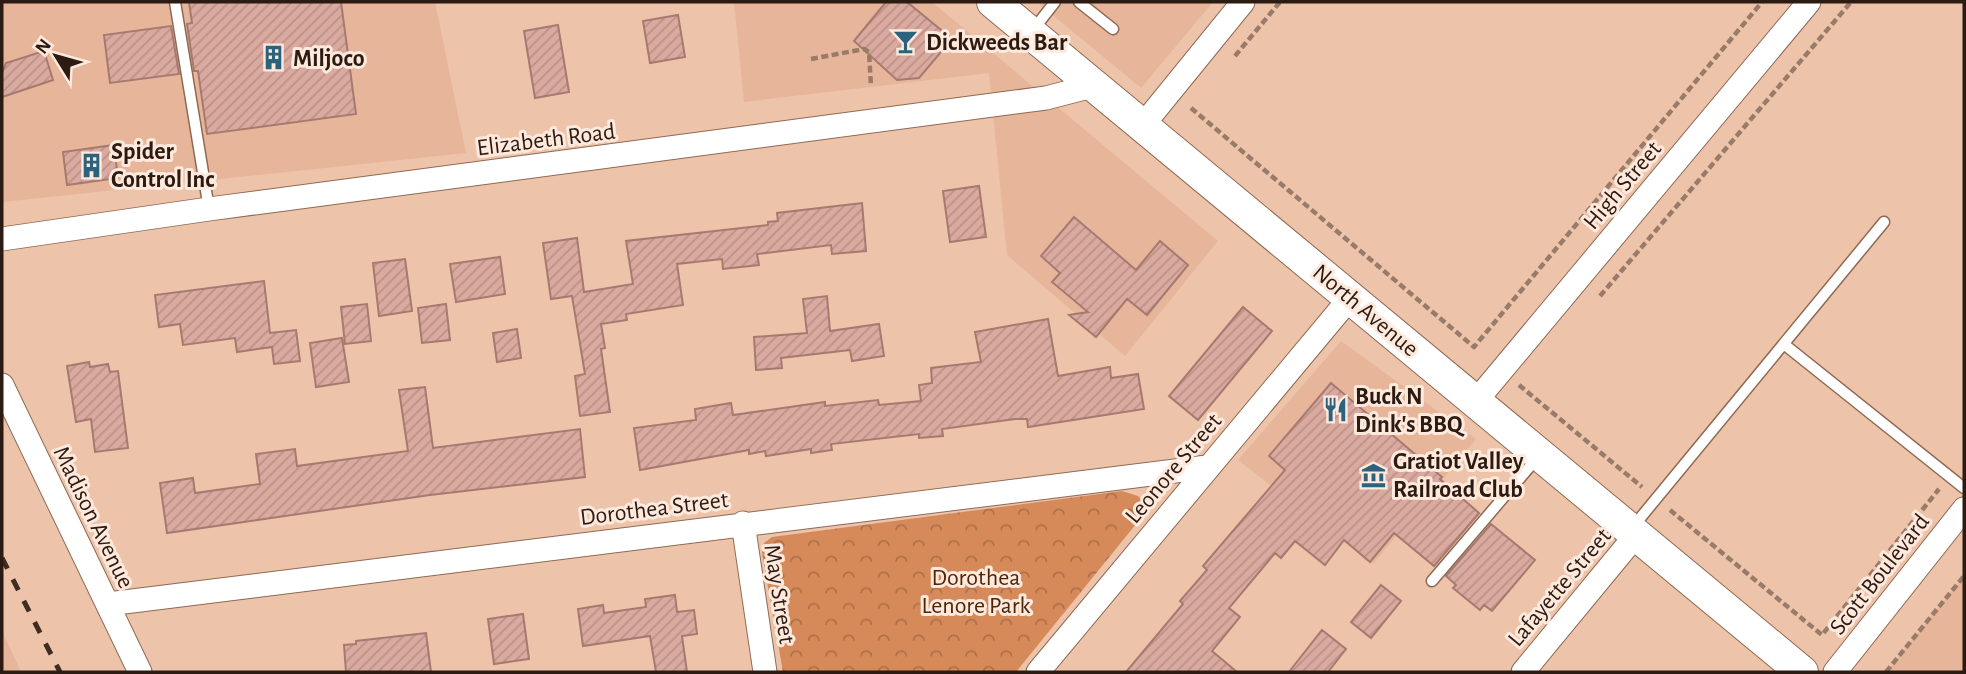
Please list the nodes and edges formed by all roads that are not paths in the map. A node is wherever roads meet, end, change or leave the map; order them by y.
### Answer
1 (176, 2) edge
2 (993, 2) edge
3 (1055, 2) edge
4 (1079, 2) edge
5 (1242, 2) edge
6 (1809, 2) edge
7 (1113, 29) dead end
8 (1031, 33) junction
9 (1096, 85) junction
10 (1143, 125) junction
11 (209, 209) junction
12 (1884, 222) dead end
13 (2, 239) edge
14 (1350, 298) junction
15 (1785, 345) junction
16 (2, 385) edge
17 (1476, 401) junction
18 (1539, 455) junction
19 (1207, 467) junction
20 (1964, 488) edge
21 (1964, 509) edge
22 (743, 523) junction
23 (1633, 533) junction
24 (1432, 581) dead end
25 (108, 604) junction
26 (140, 672) edge
27 (765, 672) edge
28 (1038, 672) edge
29 (1523, 672) edge
30 (1802, 672) edge
31 (1835, 672) edge

1 - 11 lane
2 - 8 main road, North Avenue
3 - 8 lane
4 - 7 lane
5 - 10 street
6 - 17 street, High Street
8 - 9 main road, North Avenue
9 - 10 main road, North Avenue
9 - 11 street, Elizabeth Road
10 - 14 main road, North Avenue
11 - 13 street, Elizabeth Road
12 - 15 lane
14 - 17 main road, North Avenue
14 - 19 street, Leonore Street
15 - 20 lane
15 - 23 lane
16 - 25 street, Madison Avenue
17 - 18 main road, North Avenue
18 - 23 main road, North Avenue
18 - 24 lane
19 - 22 street, Dorothea Street
19 - 28 street, Leonore Street
21 - 31 street, Scott Boulevard
22 - 25 street, Dorothea Street
22 - 27 street, May Street
23 - 29 street, Lafayette Street
23 - 30 main road, North Avenue
25 - 26 street, Madison Avenue

